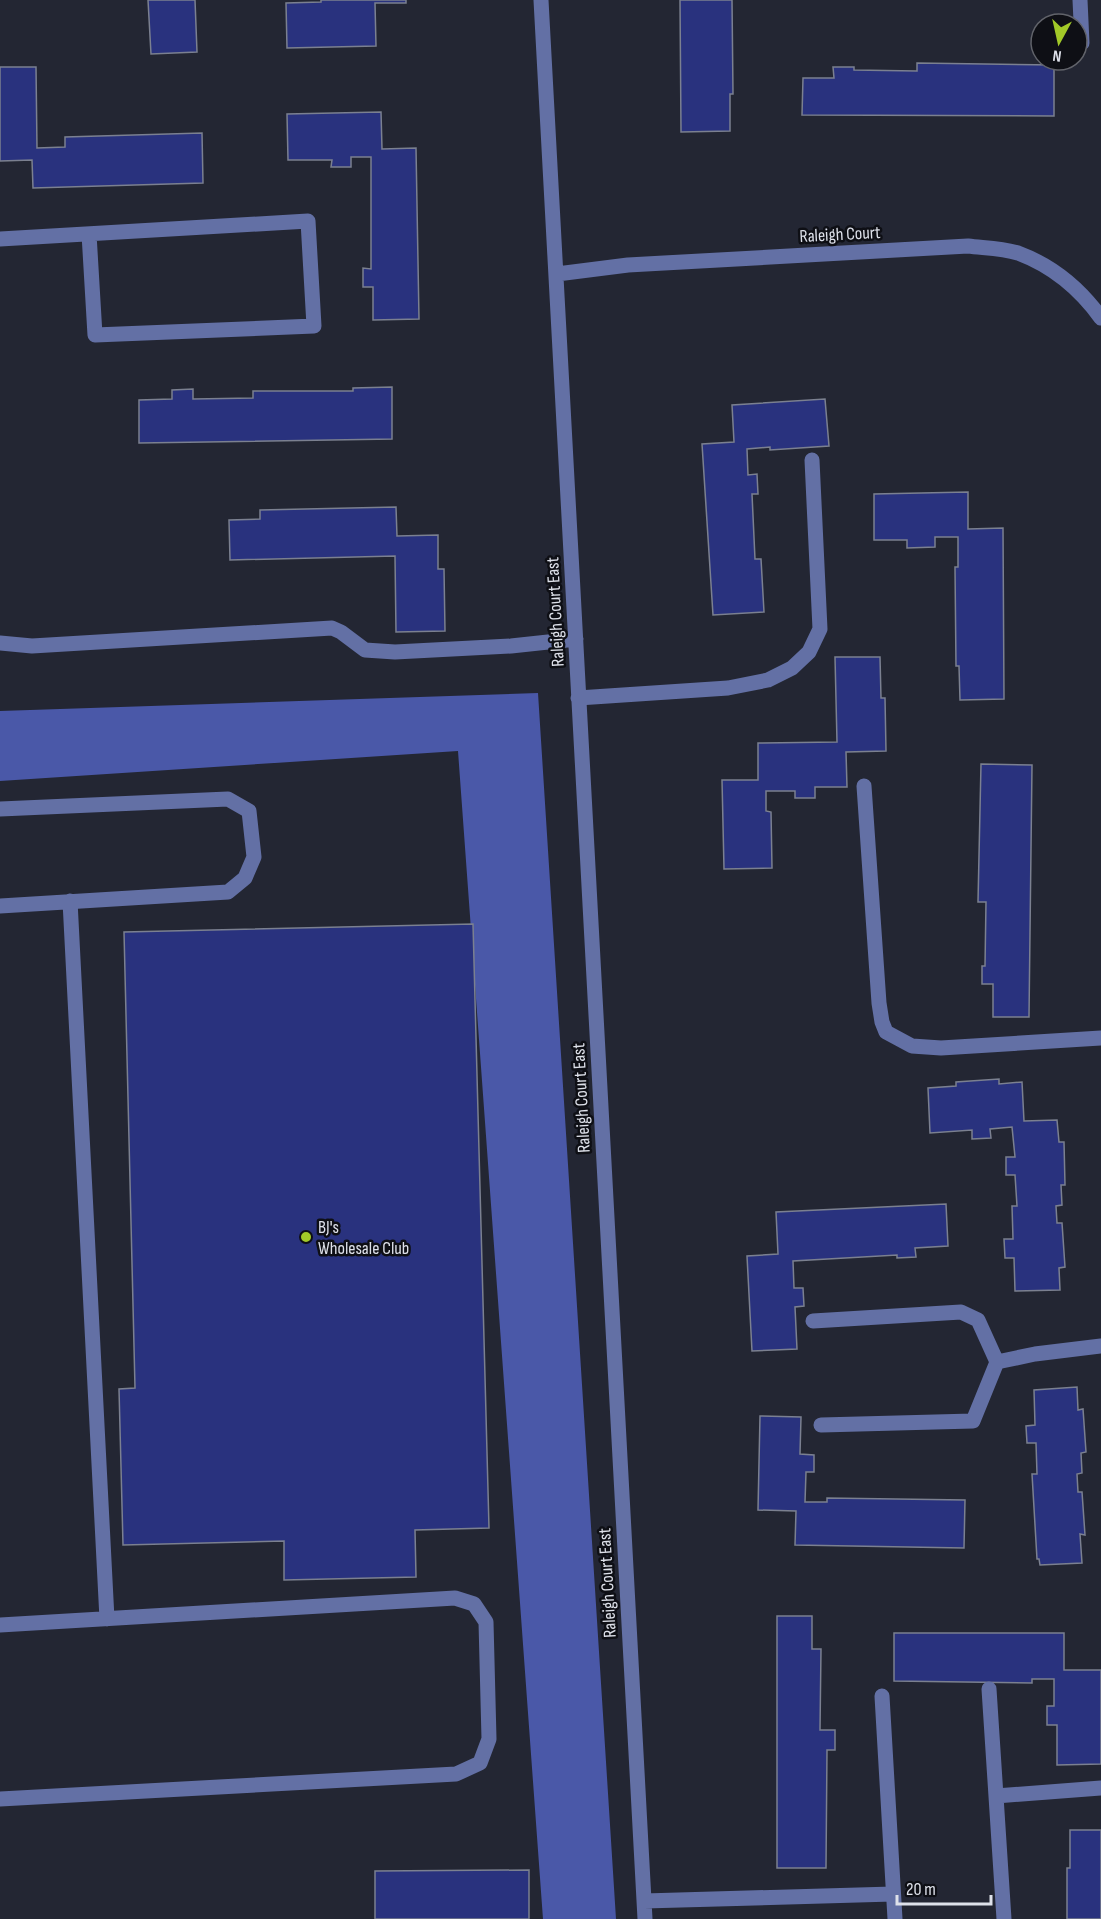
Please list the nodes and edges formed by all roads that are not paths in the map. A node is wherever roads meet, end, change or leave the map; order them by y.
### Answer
1 (541, 0) edge
2 (89, 234) junction
3 (0, 239) edge
4 (557, 274) junction
5 (1101, 318) edge
6 (812, 460) dead end
7 (576, 639) junction
8 (0, 643) edge
9 (578, 698) junction
10 (864, 786) dead end
11 (0, 809) edge
12 (70, 901) junction
13 (0, 906) edge
14 (1101, 1038) edge
15 (813, 1321) dead end
16 (1101, 1346) edge
17 (997, 1362) junction
18 (821, 1425) dead end
19 (108, 1619) junction
20 (0, 1625) edge
21 (989, 1689) dead end
22 (882, 1696) dead end
23 (1101, 1788) edge
24 (996, 1796) junction
25 (0, 1799) edge
26 (893, 1894) junction
27 (644, 1901) junction
28 (645, 1919) edge
29 (895, 1919) edge
30 (1004, 1919) edge

1 - 4 street, Raleigh Court East
2 - 2 street
2 - 3 street
4 - 5 street, Raleigh Court
4 - 7 street, Raleigh Court East
6 - 9 street
7 - 8 street
7 - 9 street, Raleigh Court East
9 - 27 street, Raleigh Court East
10 - 14 street
11 - 12 street
12 - 13 street
12 - 19 street
15 - 17 street
16 - 17 street
17 - 18 street
19 - 20 street
19 - 25 street
21 - 24 street
22 - 26 street
23 - 24 street
24 - 30 street
26 - 27 street
26 - 29 street
27 - 28 street, Raleigh Court East

